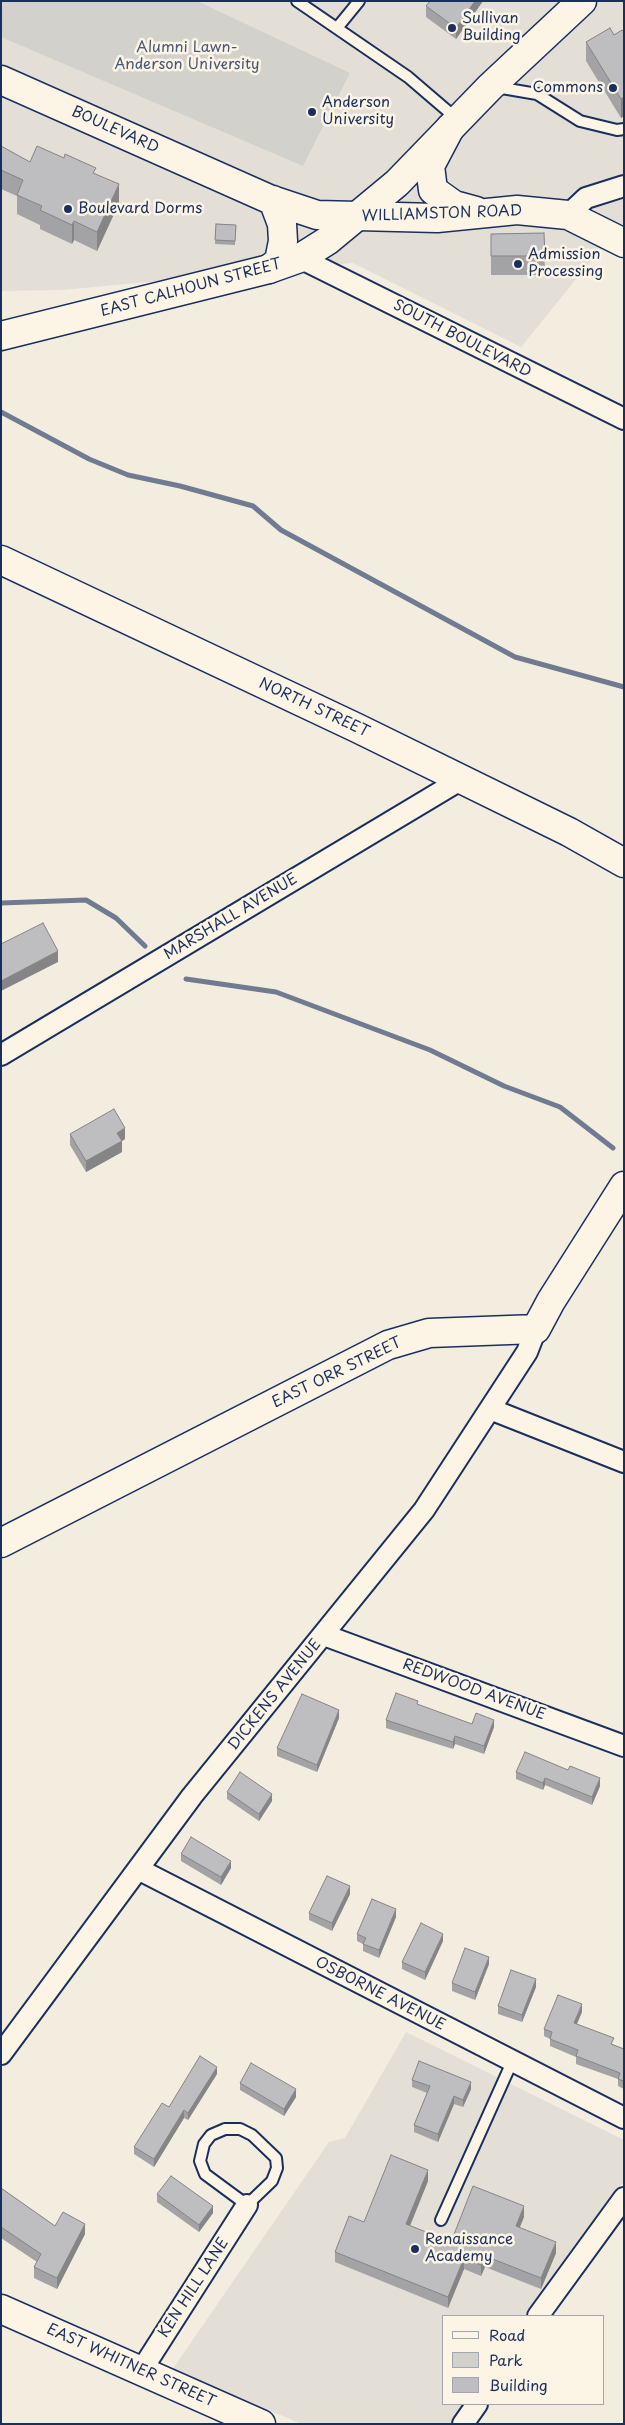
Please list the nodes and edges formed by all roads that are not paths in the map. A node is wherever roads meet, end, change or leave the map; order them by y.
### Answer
1 (297, 1) edge
2 (359, 1) edge
3 (582, 1) edge
4 (337, 28) junction
5 (1, 80) edge
6 (490, 87) junction
7 (454, 124) junction
8 (624, 129) edge
9 (230, 182) joint
10 (624, 186) edge
11 (273, 200) junction
12 (480, 213) junction
13 (568, 215) junction
14 (355, 218) junction
15 (624, 243) edge
16 (300, 258) junction
17 (269, 269) junction
18 (1, 336) edge
19 (624, 420) edge
20 (1, 560) edge
21 (462, 779) junction
22 (624, 863) edge
23 (1, 1055) edge
24 (624, 1186) edge
25 (536, 1329) junction
26 (490, 1409) junction
27 (624, 1462) edge
28 (1, 1543) edge
29 (324, 1634) junction
30 (624, 1746) edge
31 (138, 1869) junction
32 (1, 2054) edge
33 (512, 2062) junction
34 (624, 2118) edge
35 (624, 2198) edge
36 (247, 2205) junction
37 (441, 2220) dead end
38 (1, 2308) edge
39 (539, 2315) edge
40 (141, 2371) junction
41 (476, 2405) edge
42 (261, 2424) edge
43 (463, 2424) edge

1 - 4 lane
2 - 4 lane
3 - 6 street, EAST CALHOUN STREET
4 - 7 lane
5 - 9 street, BOULEVARD
6 - 7 street, EAST CALHOUN STREET
6 - 8 lane
7 - 12 street
7 - 14 street, EAST CALHOUN STREET
9 - 11 street, WILLIAMSTON ROAD
10 - 13 street
11 - 14 street, WILLIAMSTON ROAD
11 - 17 street
12 - 13 street, WILLIAMSTON ROAD
12 - 14 street, WILLIAMSTON ROAD
13 - 15 street, WILLIAMSTON ROAD
14 - 16 street, EAST CALHOUN STREET
16 - 17 street, EAST CALHOUN STREET
16 - 19 street, SOUTH BOULEVARD
17 - 18 street, EAST CALHOUN STREET
20 - 21 street, NORTH STREET
21 - 22 street, NORTH STREET
21 - 23 street, MARSHALL AVENUE
24 - 25 street
25 - 26 street, DICKENS AVENUE
25 - 28 street, EAST ORR STREET
26 - 27 street
26 - 29 street, DICKENS AVENUE
29 - 30 street, REDWOOD AVENUE
29 - 31 street, DICKENS AVENUE
31 - 32 street, DICKENS AVENUE
31 - 33 street, OSBORNE AVENUE
33 - 34 street, OSBORNE AVENUE
33 - 37 lane
35 - 39 street
36 - 36 lane
36 - 40 street, KEN HILL LANE
38 - 40 street, EAST WHITNER STREET
40 - 42 street, EAST WHITNER STREET
41 - 43 street

